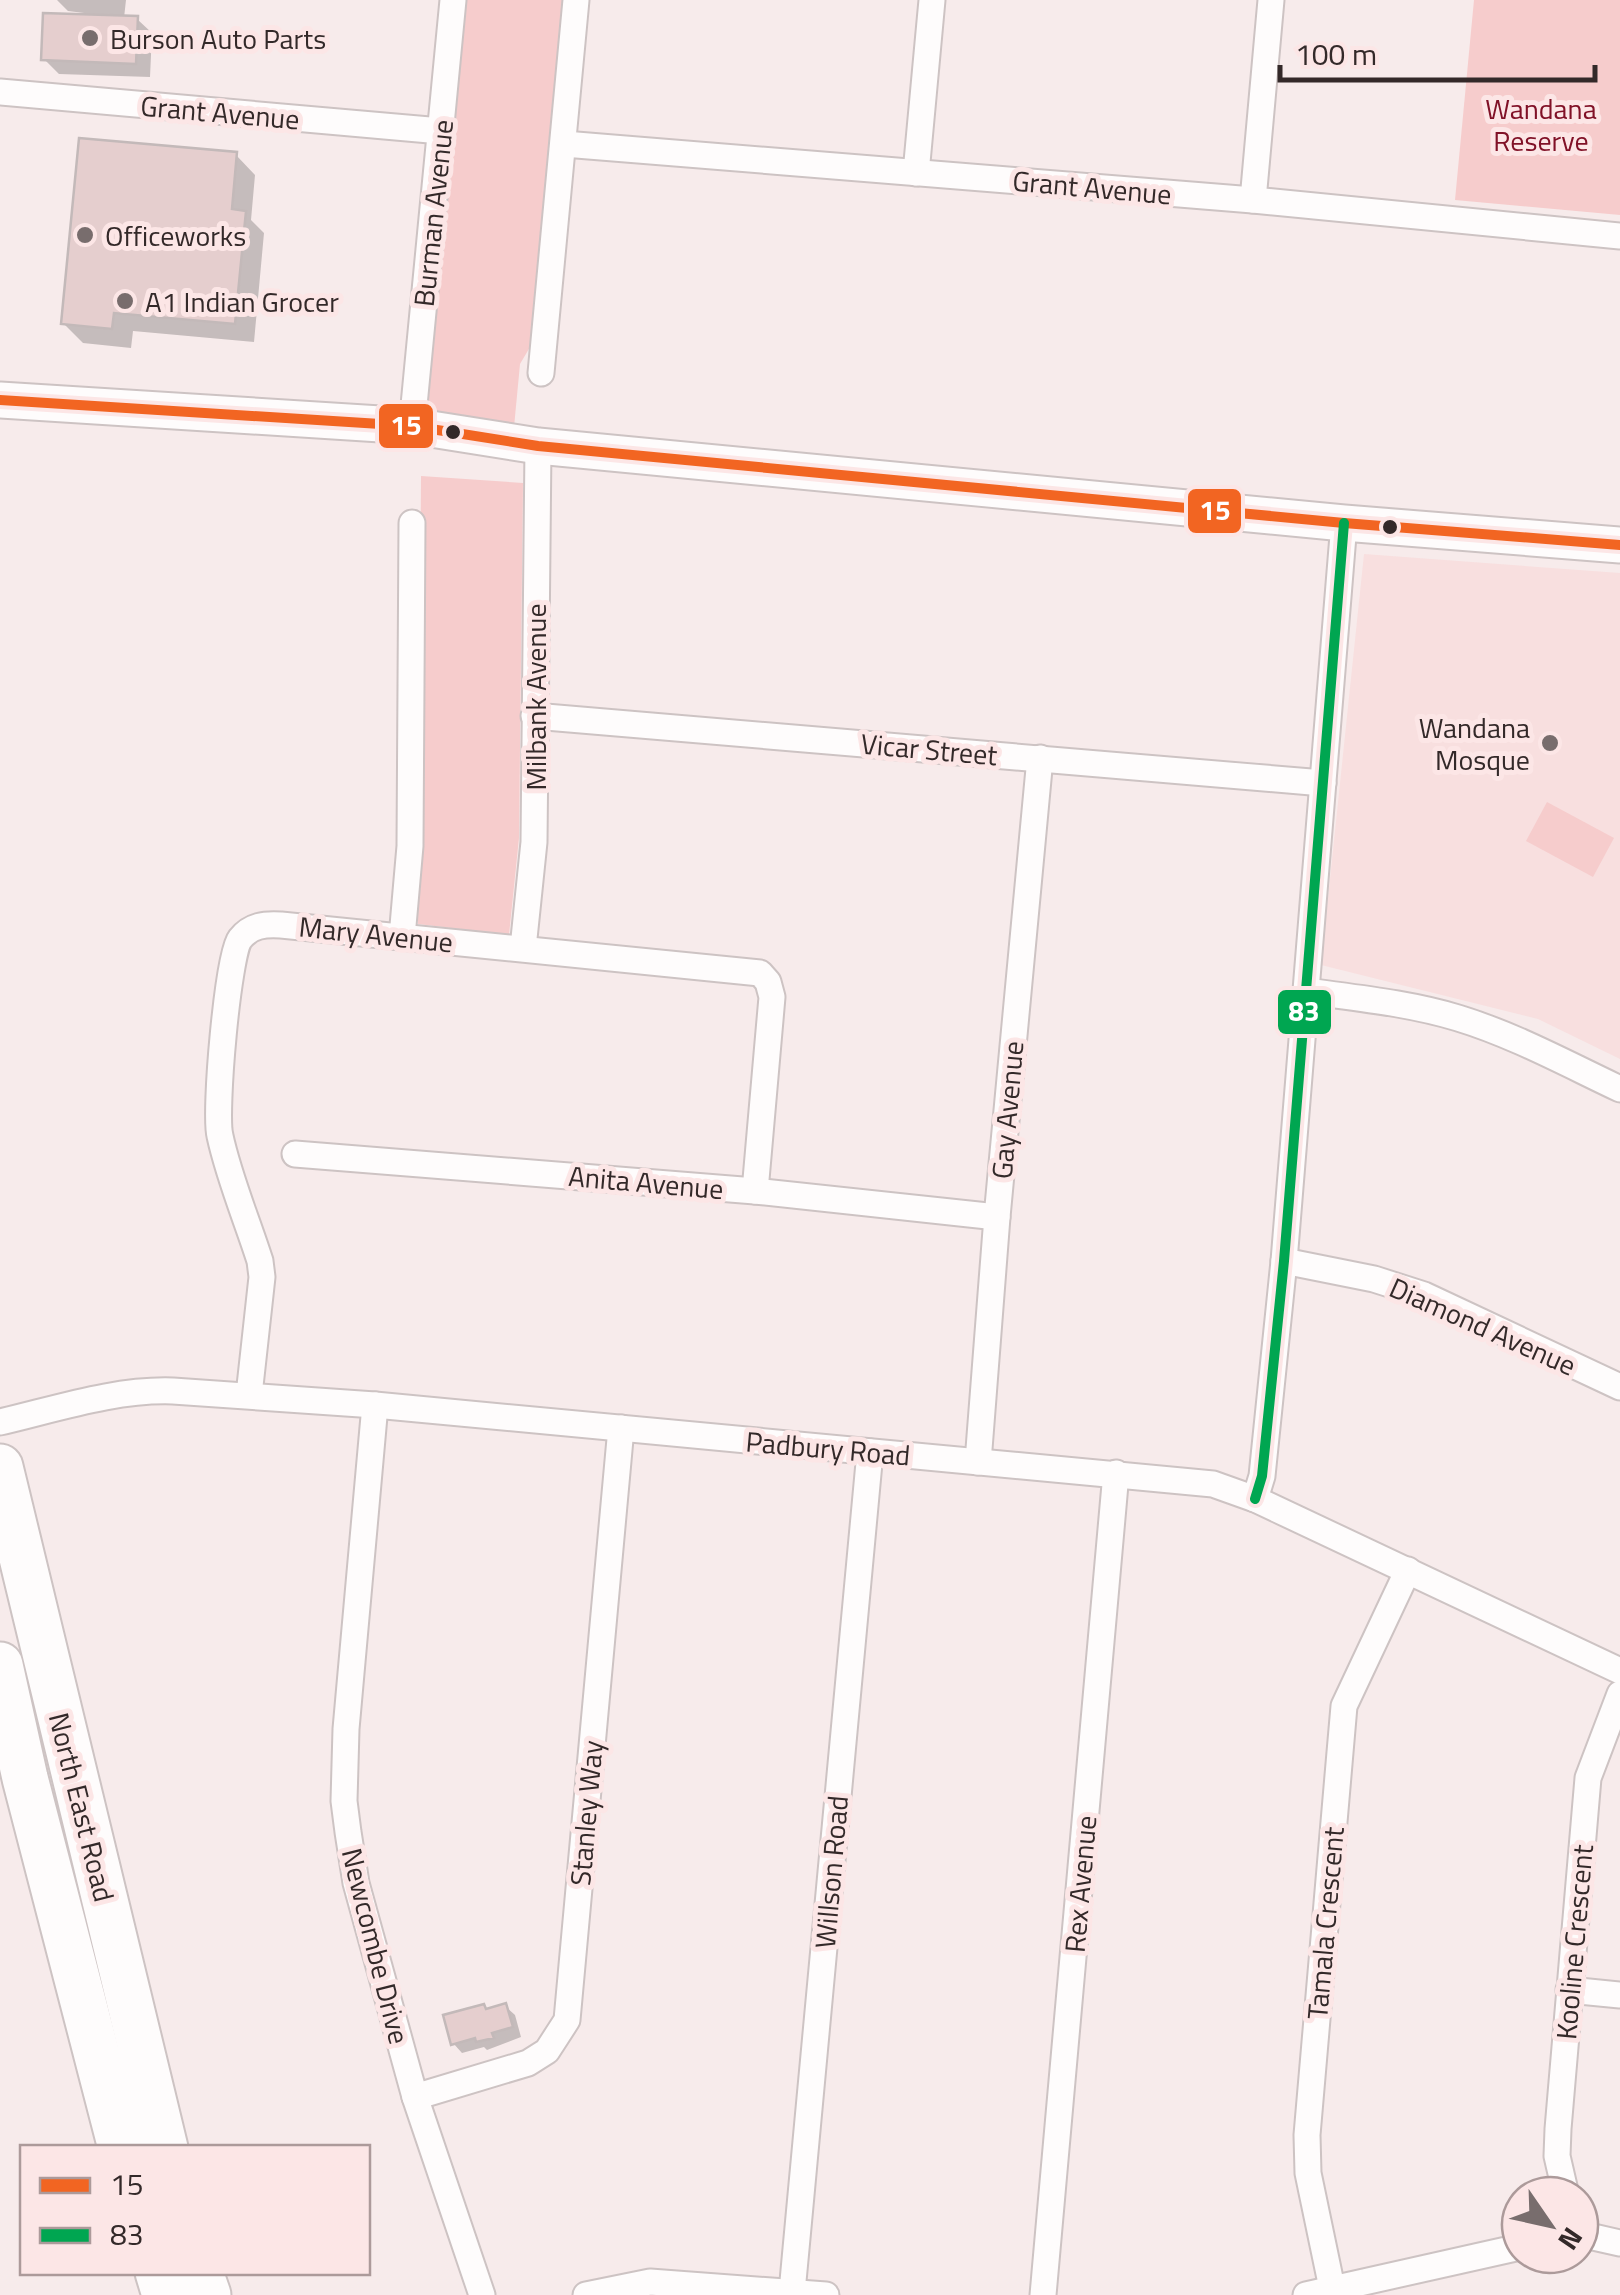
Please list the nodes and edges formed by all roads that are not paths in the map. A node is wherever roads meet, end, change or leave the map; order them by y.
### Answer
1 (453, 0) edge
2 (576, 0) edge
3 (932, 0) edge
4 (1271, 0) edge
5 (0, 92) edge
6 (441, 131) junction
7 (564, 144) junction
8 (916, 173) junction
9 (1252, 200) junction
10 (1620, 236) edge
11 (541, 373) dead end
12 (0, 400) edge
13 (412, 426) junction
14 (538, 446) junction
15 (412, 523) dead end
16 (1344, 523) junction
17 (1620, 545) edge
18 (534, 716) junction
19 (1040, 758) junction
20 (1323, 783) junction
21 (402, 937) junction
22 (523, 948) junction
23 (1306, 991) junction
24 (1620, 1089) edge
25 (295, 1154) dead end
26 (756, 1191) junction
27 (997, 1216) junction
28 (1284, 1261) junction
29 (1620, 1387) edge
30 (249, 1395) junction
31 (375, 1405) junction
32 (0, 1422) edge
33 (622, 1428) junction
34 (870, 1452) junction
35 (978, 1462) junction
36 (0, 1467) edge
37 (1116, 1473) junction
38 (1255, 1499) junction
39 (1408, 1570) junction
40 (0, 1665) edge
41 (1620, 1671) edge
42 (1620, 1694) edge
43 (13, 1781) edge
44 (1569, 1990) junction
45 (1620, 1995) edge
46 (415, 2097) junction
47 (120, 2145) edge
48 (164, 2145) edge
49 (1561, 2175) edge
50 (1500, 2250) edge
51 (1332, 2288) junction
52 (792, 2292) junction
53 (482, 2295) edge
54 (586, 2295) edge
55 (826, 2295) edge
56 (1043, 2295) edge
57 (1306, 2295) edge

1 - 6 street, Burman Avenue
2 - 7 street
3 - 8 street
4 - 9 street
5 - 6 street, Grant Avenue
6 - 13 street, Burman Avenue
7 - 8 street, Grant Avenue
7 - 11 street
8 - 9 street, Grant Avenue
9 - 10 street, Grant Avenue
12 - 13 street
13 - 14 street
14 - 16 street
14 - 18 street, Milbank Avenue
15 - 21 street
16 - 17 street
16 - 20 street
18 - 19 street, Vicar Street
18 - 22 street, Milbank Avenue
19 - 20 street, Vicar Street
19 - 27 street, Gay Avenue
20 - 23 street
21 - 22 street, Mary Avenue
21 - 30 street, Mary Avenue
22 - 26 street, Mary Avenue
23 - 24 street
23 - 28 street
25 - 26 street, Anita Avenue
26 - 27 street, Anita Avenue
27 - 35 street, Gay Avenue
28 - 29 street, Diamond Avenue
28 - 38 street
30 - 31 street, Padbury Road
30 - 32 street, Padbury Road
31 - 33 street, Padbury Road
31 - 46 street, Newcombe Drive
33 - 34 street, Padbury Road
33 - 46 street, Stanley Way
34 - 35 street, Padbury Road
34 - 52 street, Willson Road
35 - 37 street, Padbury Road
36 - 48 highway, North East Road
37 - 38 street, Padbury Road
37 - 56 street, Rex Avenue
38 - 39 street, Padbury Road
39 - 41 street, Padbury Road
39 - 51 street, Tamala Crescent
40 - 43 highway, North East Road
42 - 44 street, Kooline Crescent
43 - 47 highway, North East Road
44 - 45 street
44 - 49 street, Kooline Crescent
46 - 53 street, Newcombe Drive
50 - 51 street
51 - 57 street
52 - 54 street
52 - 55 street

